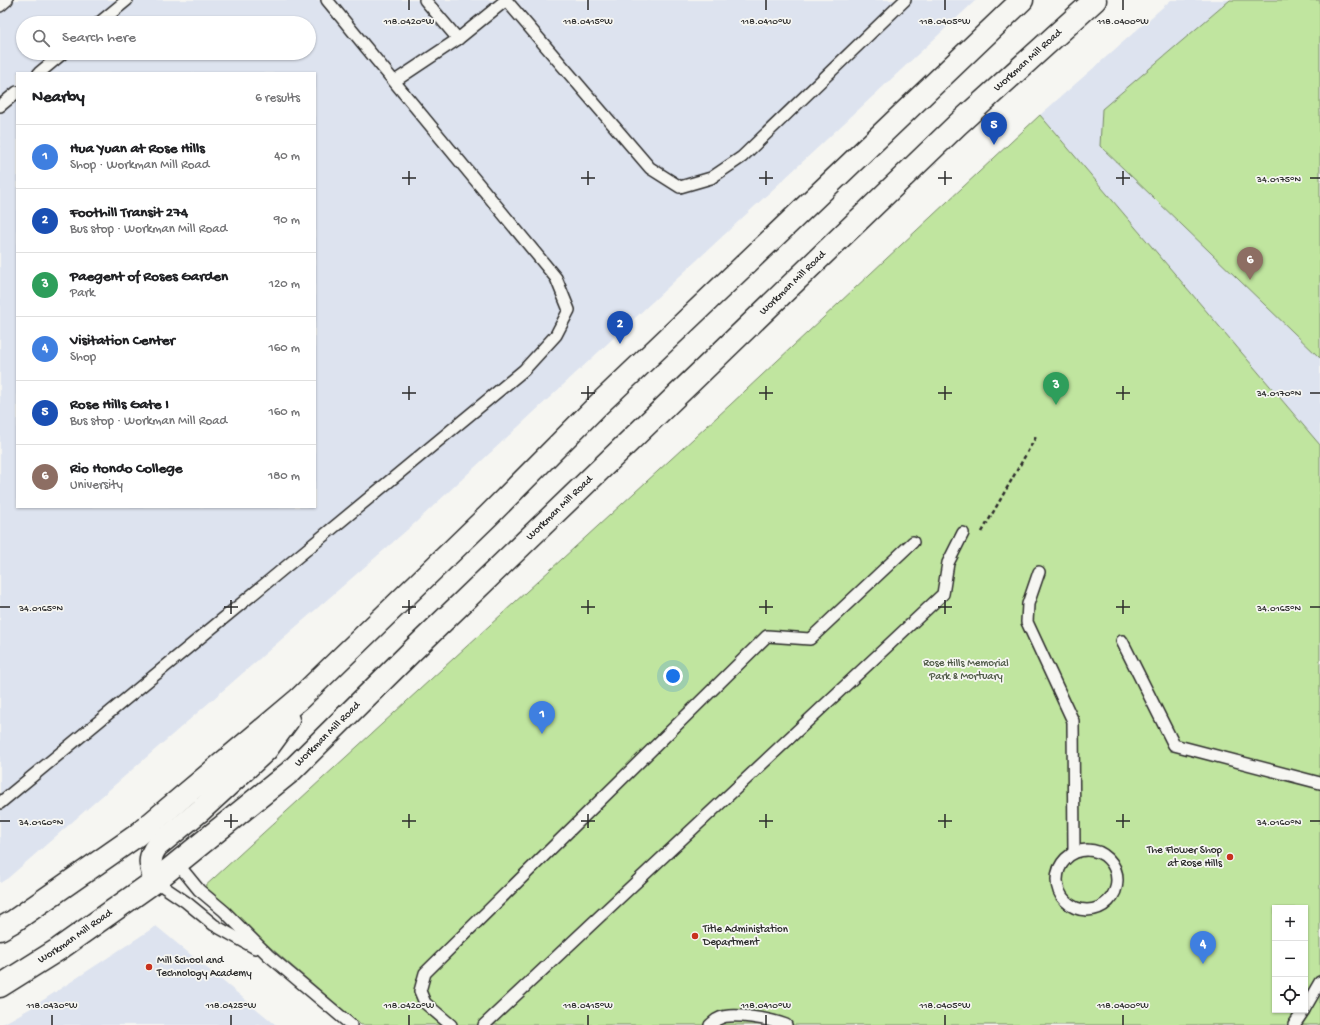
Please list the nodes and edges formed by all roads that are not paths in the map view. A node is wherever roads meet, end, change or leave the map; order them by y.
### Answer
1 (7, 0) edge
2 (127, 0) edge
3 (327, 0) edge
4 (425, 0) edge
5 (506, 0) edge
6 (905, 0) edge
7 (1022, 0) edge
8 (1095, 0) edge
9 (0, 6) edge
10 (108, 16) edge
11 (458, 39) junction
12 (55, 60) edge
13 (40, 72) edge
14 (395, 81) junction
15 (16, 93) edge
16 (0, 106) edge
17 (963, 533) dead end
18 (913, 542) dead end
19 (1039, 572) dead end
20 (1122, 641) dead end
21 (299, 699) junction
22 (1320, 783) edge
23 (0, 803) edge
24 (1074, 852) junction
25 (177, 863) junction
26 (155, 881) junction
27 (0, 929) edge
28 (268, 955) junction
29 (1320, 982) edge
30 (0, 986) edge
31 (1308, 1002) edge
32 (1302, 1013) edge
33 (351, 1025) edge
34 (451, 1025) edge
35 (484, 1025) edge
36 (710, 1025) edge
37 (786, 1025) edge
38 (1294, 1025) edge

1 - 9 lane
2 - 10 lane
3 - 14 lane
4 - 11 lane
5 - 6 lane
5 - 11 lane
7 - 21 main road
8 - 25 main road, Workman Mill Road
11 - 14 lane
12 - 13 lane
14 - 23 lane
15 - 16 lane
17 - 35 lane
18 - 34 lane
19 - 24 lane
20 - 22 lane
21 - 26 main road
21 - 27 main road
24 - 24 lane
25 - 26 main road, Workman Mill Road
25 - 28 lane
26 - 28 lane
26 - 30 main road, Workman Mill Road
28 - 33 lane
29 - 31 lane
32 - 38 lane
36 - 37 lane

